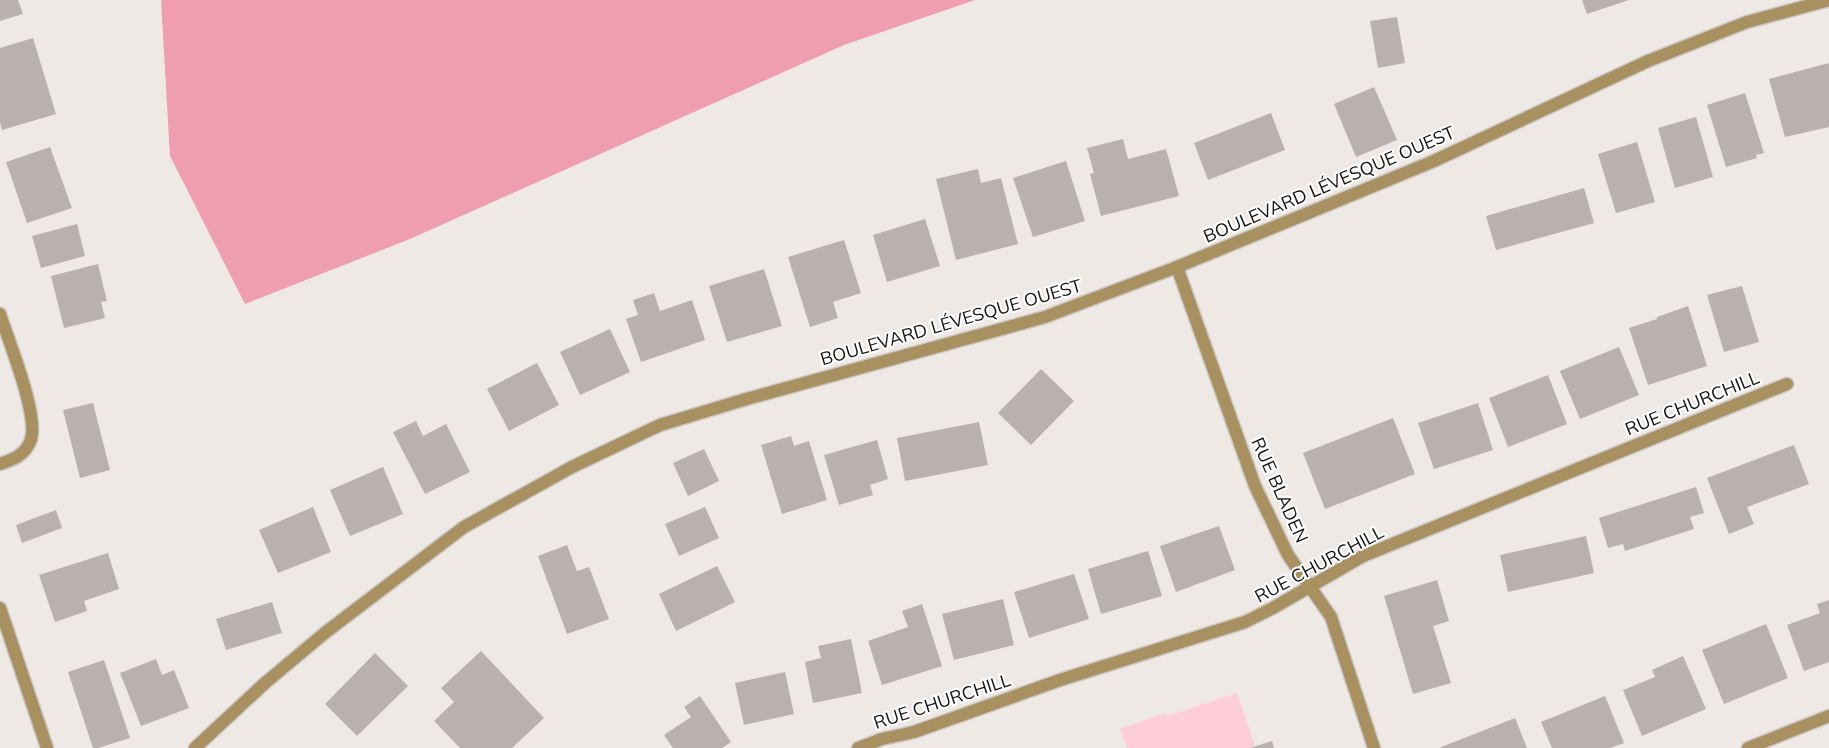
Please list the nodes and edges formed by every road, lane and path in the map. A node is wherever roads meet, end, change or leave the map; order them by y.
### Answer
1 (1829, 0) edge
2 (1177, 268) junction
3 (0, 314) edge
4 (1786, 384) dead end
5 (0, 464) edge
6 (1309, 586) junction
7 (0, 608) edge
8 (1829, 716) edge
9 (47, 748) edge
10 (194, 748) edge
11 (858, 748) edge
12 (1374, 748) edge
13 (1748, 748) edge

1 - 2 street, BOULEVARD LÉVESQUE OUEST
2 - 6 street, RUE BLADEN
2 - 10 street, BOULEVARD LÉVESQUE OUEST
3 - 5 street
4 - 6 street, RUE CHURCHILL
6 - 11 street, RUE CHURCHILL
6 - 12 street, RUE BLADEN
7 - 9 street
8 - 13 street

